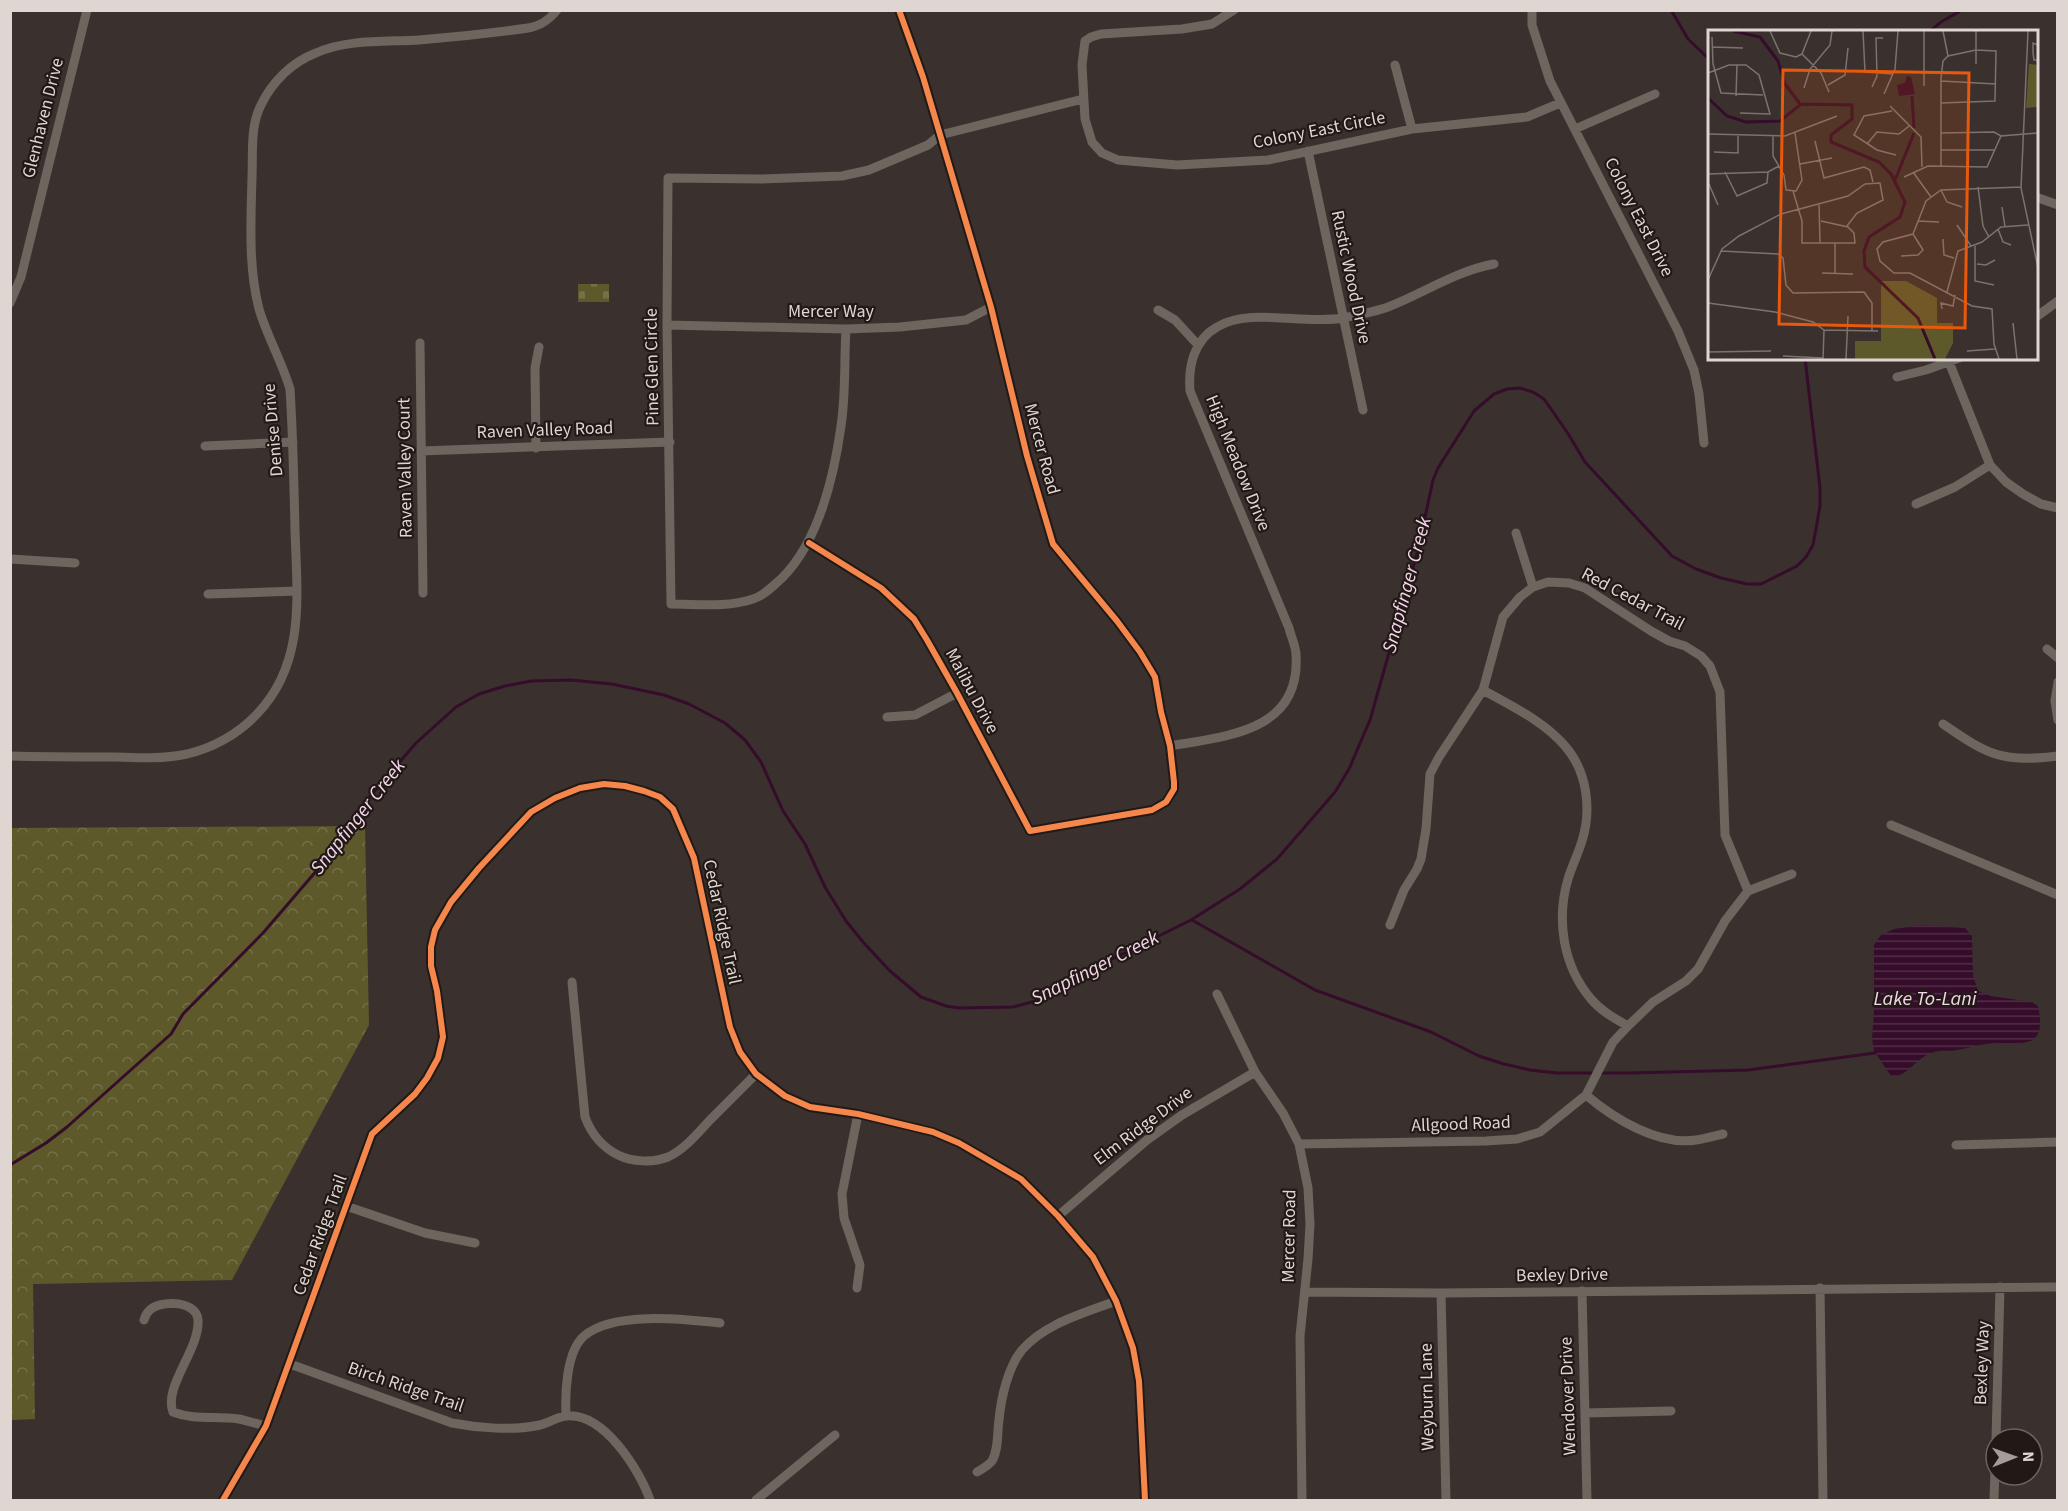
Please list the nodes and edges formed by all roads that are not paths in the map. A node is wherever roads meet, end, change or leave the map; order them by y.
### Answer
1 (87, 10) edge
2 (557, 10) edge
3 (899, 10) edge
4 (1234, 10) edge
5 (1532, 10) edge
6 (1395, 65) dead end
7 (1655, 94) dead end
8 (1083, 99) junction
9 (1560, 103) junction
10 (1412, 129) junction
11 (1575, 129) junction
12 (940, 135) junction
13 (1308, 151) junction
14 (2038, 197) edge
15 (2058, 205) edge
16 (1494, 264) dead end
17 (2058, 301) edge
18 (10, 303) edge
19 (991, 307) junction
20 (1158, 310) dead end
21 (2038, 316) edge
22 (1343, 318) junction
23 (667, 325) junction
24 (846, 329) junction
25 (420, 343) dead end
26 (1198, 345) junction
27 (539, 347) dead end
28 (1954, 360) edge
29 (1950, 362) junction
30 (1897, 377) dead end
31 (1363, 410) dead end
32 (293, 442) junction
33 (670, 442) junction
34 (1704, 443) dead end
35 (205, 446) dead end
36 (536, 448) junction
37 (421, 451) junction
38 (1990, 465) junction
39 (1916, 504) dead end
40 (2058, 508) edge
41 (1516, 533) dead end
42 (809, 543) junction
43 (10, 560) edge
44 (75, 563) dead end
45 (1533, 587) junction
46 (297, 591) junction
47 (423, 593) dead end
48 (208, 594) dead end
49 (2047, 649) dead end
50 (2058, 658) edge
51 (2058, 682) edge
52 (1483, 690) junction
53 (957, 693) junction
54 (886, 717) dead end
55 (2058, 720) edge
56 (1943, 724) dead end
57 (1170, 746) junction
58 (10, 756) edge
59 (2058, 756) edge
60 (1101, 819) joint
61 (1891, 825) dead end
62 (1792, 874) dead end
63 (1748, 891) junction
64 (2057, 892) edge
65 (1390, 925) dead end
66 (572, 982) dead end
67 (1217, 994) dead end
68 (1628, 1026) junction
69 (1255, 1072) junction
70 (756, 1074) junction
71 (1586, 1095) junction
72 (858, 1114) junction
73 (1723, 1134) dead end
74 (2058, 1142) edge
75 (1299, 1144) junction
76 (1956, 1145) dead end
77 (346, 1206) junction
78 (1058, 1216) junction
79 (475, 1243) dead end
80 (2001, 1287) junction
81 (2058, 1287) edge
82 (857, 1288) dead end
83 (1820, 1288) junction
84 (1581, 1291) junction
85 (1305, 1292) junction
86 (1441, 1293) junction
87 (1116, 1301) junction
88 (144, 1320) dead end
89 (720, 1323) dead end
90 (290, 1364) junction
91 (1671, 1412) dead end
92 (1585, 1413) junction
93 (566, 1416) junction
94 (266, 1426) junction
95 (1996, 1427) edge
96 (835, 1435) dead end
97 (977, 1472) dead end
98 (223, 1500) edge
99 (650, 1500) edge
100 (756, 1500) edge
101 (1144, 1500) edge
102 (1302, 1500) edge
103 (1446, 1500) edge
104 (1587, 1500) edge
105 (1822, 1500) edge

1 - 18 street, Glenhaven Drive
2 - 32 street, Denise Drive
3 - 12 street, Mercer Road
4 - 8 street, Colony East Circle
5 - 9 street, Colony East Drive
6 - 10 street
7 - 11 street
8 - 12 street, Pine Glen Circle
8 - 13 street, Colony East Circle
9 - 10 street, Colony East Circle
9 - 11 street, Colony East Drive
10 - 13 street, Colony East Circle
11 - 34 street, Colony East Drive
12 - 19 street, Mercer Road
12 - 23 street, Pine Glen Circle
13 - 22 street, Rustic Wood Drive
14 - 15 street
16 - 22 street
17 - 21 street
19 - 24 street, Mercer Way
19 - 57 street, Mercer Road
20 - 26 street
22 - 26 street
22 - 31 street, Rustic Wood Drive
23 - 24 street, Mercer Way
23 - 33 street, Pine Glen Circle
24 - 42 street, Pine Glen Circle
25 - 37 street, Raven Valley Court
26 - 57 street, High Meadow Drive
27 - 36 street
28 - 29 street
29 - 30 street
29 - 38 street
32 - 35 street
32 - 46 street, Denise Drive
33 - 36 street, Raven Valley Road
33 - 42 street, Pine Glen Circle
36 - 37 street, Raven Valley Road
37 - 47 street, Raven Valley Court
38 - 39 street
38 - 40 street
41 - 45 street
42 - 53 street, Malibu Drive
43 - 44 street
45 - 52 street
45 - 63 street, Red Cedar Trail
46 - 48 street
46 - 58 street, Denise Drive
49 - 50 street
51 - 55 street
52 - 65 street
52 - 68 street
53 - 54 street
53 - 60 street, Malibu Drive
56 - 59 street
57 - 60 street, Mercer Road
61 - 64 street
62 - 63 street
63 - 68 street, Allgood Road
66 - 70 street
67 - 69 street, Mercer Road
68 - 71 street, Allgood Road
69 - 75 street, Mercer Road
69 - 78 street, Elm Ridge Drive
70 - 72 street, Cedar Ridge Trail
70 - 77 street, Cedar Ridge Trail
71 - 73 street
71 - 75 street, Allgood Road
72 - 78 street, Cedar Ridge Trail
72 - 82 street
74 - 76 street
75 - 85 street, Mercer Road
77 - 79 street
77 - 90 street, Cedar Ridge Trail
78 - 87 street, Cedar Ridge Trail
80 - 81 street, Bexley Drive
80 - 83 street, Bexley Drive
80 - 95 street, Bexley Way
83 - 84 street, Bexley Drive
83 - 105 street
84 - 86 street, Bexley Drive
84 - 92 street, Wendover Drive
85 - 86 street, Bexley Drive
85 - 102 street, Mercer Road
86 - 103 street, Weyburn Lane
87 - 97 street
87 - 101 street, Cedar Ridge Trail
88 - 94 street
89 - 93 street
90 - 93 street, Birch Ridge Trail
90 - 94 street, Cedar Ridge Trail
91 - 92 street
92 - 104 street, Wendover Drive
93 - 99 street
94 - 98 street, Cedar Ridge Trail
96 - 100 street

